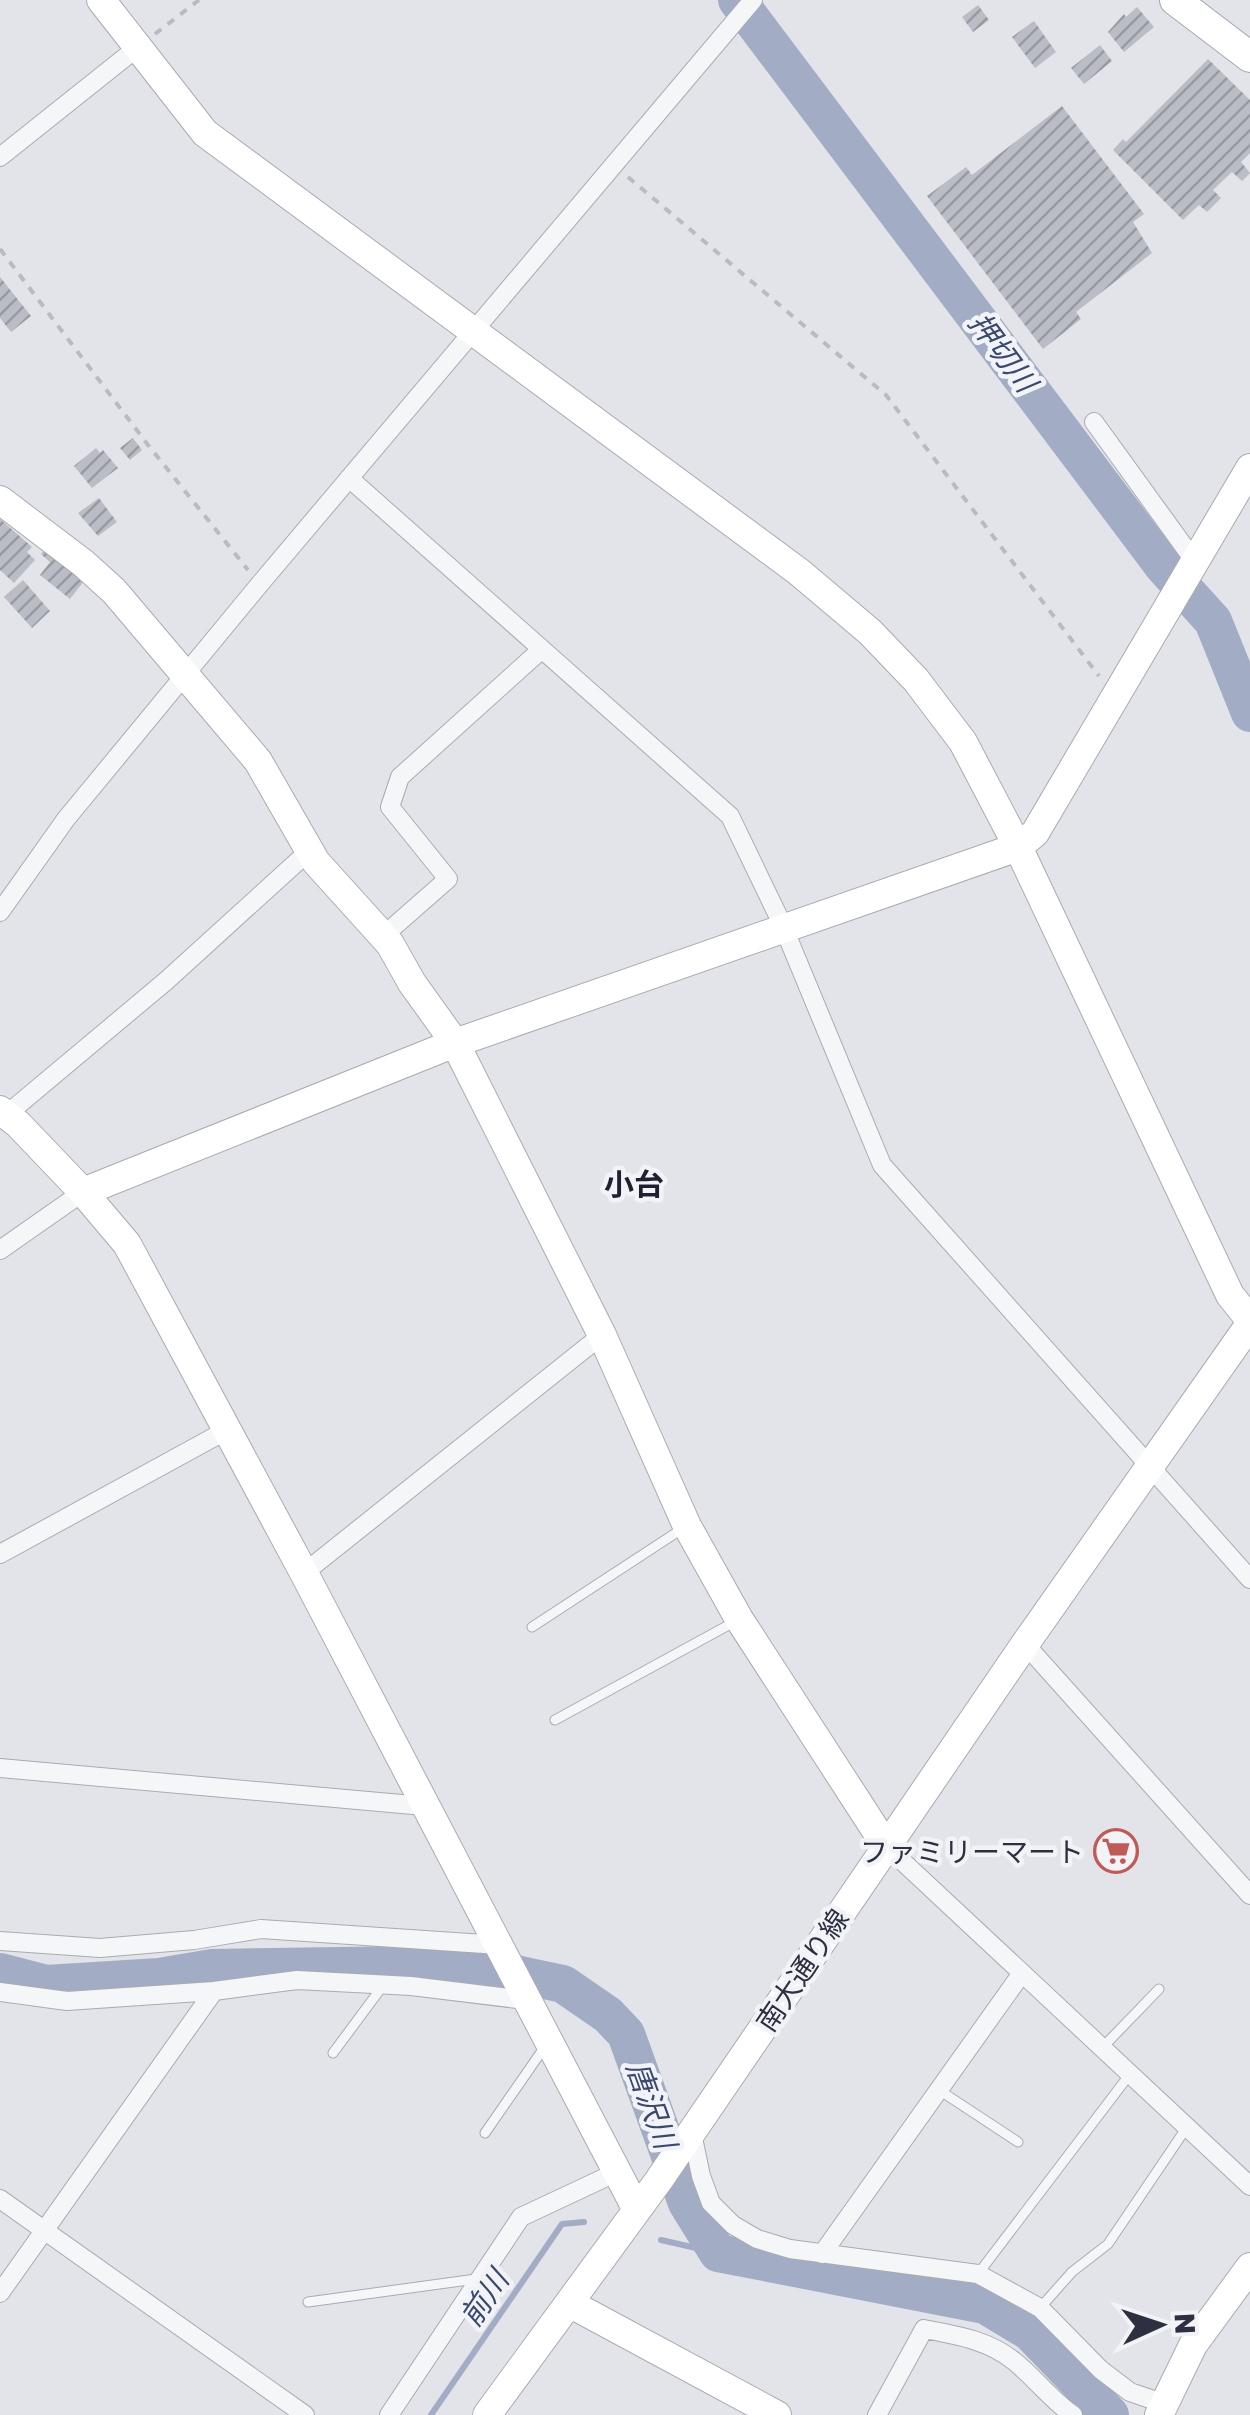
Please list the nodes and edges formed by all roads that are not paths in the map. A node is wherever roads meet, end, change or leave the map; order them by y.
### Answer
1 (102, 0) edge
2 (753, 0) edge
3 (1175, 0) edge
4 (138, 47) junction
5 (1250, 57) edge
6 (0, 156) edge
7 (473, 332) junction
8 (1094, 422) dead end
9 (1250, 468) edge
10 (349, 478) junction
11 (0, 500) edge
12 (1193, 568) junction
13 (542, 649) junction
14 (186, 676) junction
15 (1018, 847) junction
16 (309, 851) junction
17 (0, 912) edge
18 (783, 926) junction
19 (383, 936) junction
20 (455, 1043) junction
21 (3, 1112) edge
22 (83, 1192) junction
23 (0, 1250) edge
24 (1250, 1322) edge
25 (602, 1335) junction
26 (227, 1430) junction
27 (1150, 1465) junction
28 (687, 1526) junction
29 (0, 1554) edge
30 (304, 1573) junction
31 (1250, 1579) edge
32 (739, 1619) junction
33 (532, 1626) dead end
34 (1025, 1644) junction
35 (555, 1720) dead end
36 (0, 1768) edge
37 (424, 1806) junction
38 (886, 1846) junction
39 (1250, 1895) edge
40 (0, 1941) edge
41 (502, 1950) junction
42 (1022, 1973) junction
43 (384, 1984) junction
44 (1159, 1989) dead end
45 (0, 1992) edge
46 (214, 1992) junction
47 (524, 1997) junction
48 (549, 2041) junction
49 (1102, 2048) junction
50 (333, 2053) dead end
51 (1130, 2074) junction
52 (939, 2090) junction
53 (1187, 2127) junction
54 (485, 2133) dead end
55 (687, 2140) junction
56 (1018, 2142) dead end
57 (617, 2172) junction
58 (1250, 2186) edge
59 (0, 2199) edge
60 (637, 2210) junction
61 (45, 2231) junction
62 (822, 2254) junction
63 (1249, 2271) edge
64 (978, 2274) junction
65 (478, 2279) junction
66 (0, 2293) edge
67 (308, 2302) dead end
68 (568, 2304) junction
69 (1040, 2308) junction
70 (1161, 2411) edge
71 (763, 2412) edge
72 (305, 2415) edge
73 (389, 2415) edge
74 (487, 2415) edge
75 (877, 2415) edge
76 (1074, 2415) edge

1 - 4 street
2 - 7 street
3 - 5 main road
4 - 6 street
4 - 7 street
7 - 10 street
7 - 15 street
8 - 12 street
9 - 12 street
10 - 13 street
10 - 14 street
11 - 14 street
12 - 15 street
13 - 18 street
13 - 19 street
14 - 16 street
14 - 17 street
15 - 18 street
15 - 24 street
16 - 19 street
16 - 21 street
18 - 20 street
18 - 27 street
19 - 20 street
20 - 22 street
20 - 25 street
21 - 22 street
22 - 23 street
22 - 26 street
24 - 27 street, 南大通り線
25 - 28 street
25 - 30 street
26 - 29 street
26 - 30 street
27 - 31 street
27 - 34 street, 南大通り線
28 - 32 street
28 - 33 lane
30 - 37 street
32 - 35 lane
32 - 38 street
34 - 38 street, 南大通り線
34 - 39 street
36 - 37 street
37 - 41 street
38 - 42 street
38 - 55 street, 南大通り線
40 - 41 street
41 - 47 street
42 - 49 street
42 - 52 street
43 - 46 street
43 - 47 street
43 - 50 lane
44 - 49 lane
45 - 46 street
46 - 61 street
47 - 48 street
48 - 54 lane
48 - 57 street
49 - 51 street
51 - 53 street
51 - 64 lane
52 - 56 lane
52 - 62 street
53 - 58 street
53 - 69 lane
55 - 60 street, 南大通り線
55 - 62 street
57 - 60 street
57 - 65 street
59 - 61 street
60 - 68 street, 南大通り線
61 - 66 street
61 - 72 street
62 - 64 street
63 - 70 street
64 - 69 street
65 - 67 lane
65 - 73 street
68 - 71 street
68 - 74 street, 南大通り線
69 - 70 street
75 - 76 street

